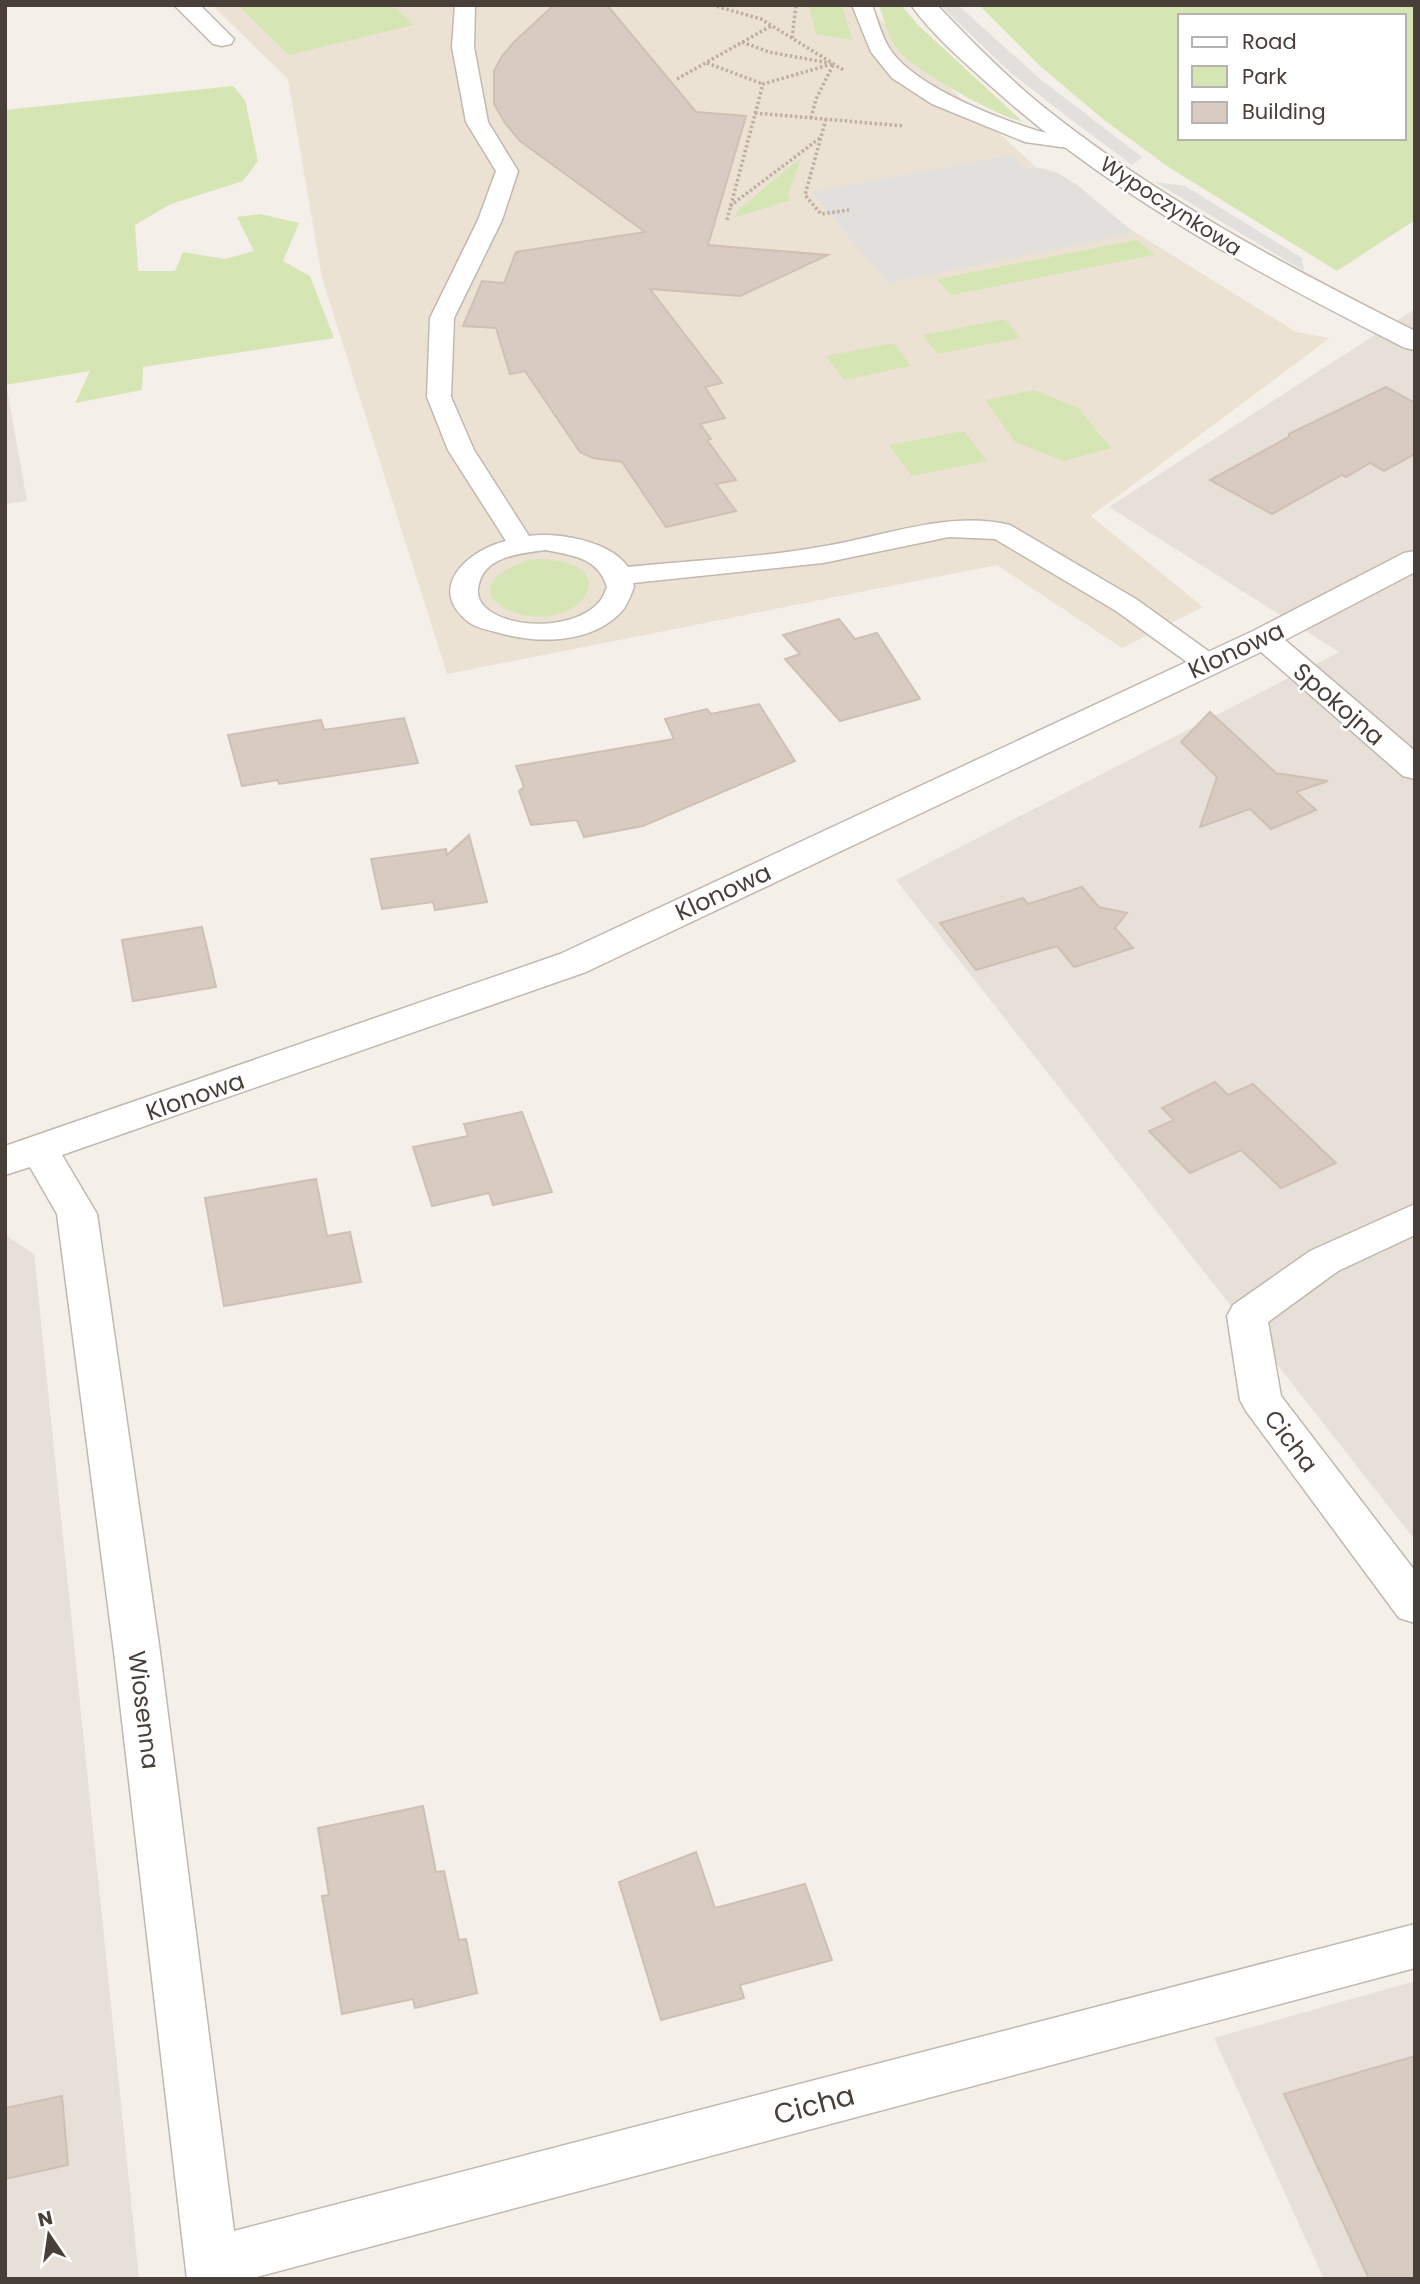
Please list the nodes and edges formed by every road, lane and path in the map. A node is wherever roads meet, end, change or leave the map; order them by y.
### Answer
1 (186, 5) edge
2 (465, 5) edge
3 (712, 5) edge
4 (796, 5) edge
5 (862, 5) edge
6 (923, 5) edge
7 (772, 26) junction
8 (792, 38) junction
9 (222, 39) dead end
10 (742, 42) junction
11 (706, 62) junction
12 (833, 64) junction
13 (852, 76) dead end
14 (677, 79) dead end
15 (763, 84) junction
16 (755, 113) junction
17 (811, 118) junction
18 (826, 119) junction
19 (909, 126) dead end
20 (820, 138) junction
21 (1075, 142) junction
22 (729, 206) junction
23 (849, 210) dead end
24 (727, 220) dead end
25 (1415, 342) edge
26 (521, 544) junction
27 (1415, 560) edge
28 (620, 576) junction
29 (1264, 638) junction
30 (1208, 664) junction
31 (1415, 769) edge
32 (23, 1156) edge
33 (1415, 1218) edge
34 (1415, 1605) edge
35 (1415, 1946) edge
36 (213, 2271) edge

1 - 9 street
2 - 26 lane
3 - 7 path
4 - 8 path
5 - 21 lane
6 - 21 street, Wypoczynkowa
7 - 8 path
7 - 10 path
8 - 12 path
10 - 11 path
10 - 12 path
11 - 14 path
11 - 15 path
12 - 13 path
12 - 15 path
12 - 17 path
15 - 16 path
16 - 17 path
16 - 22 path
17 - 18 path
18 - 19 path
18 - 20 path
20 - 22 path
20 - 23 path
21 - 25 street, Wypoczynkowa
22 - 24 path
26 - 28 lane
26 - 28 lane
27 - 29 street, Klonowa
28 - 30 lane
29 - 30 street, Klonowa
29 - 31 street, Spokojna
30 - 32 street, Klonowa
32 - 36 street, Wiosenna
33 - 34 street, Cicha
35 - 36 street, Cicha

